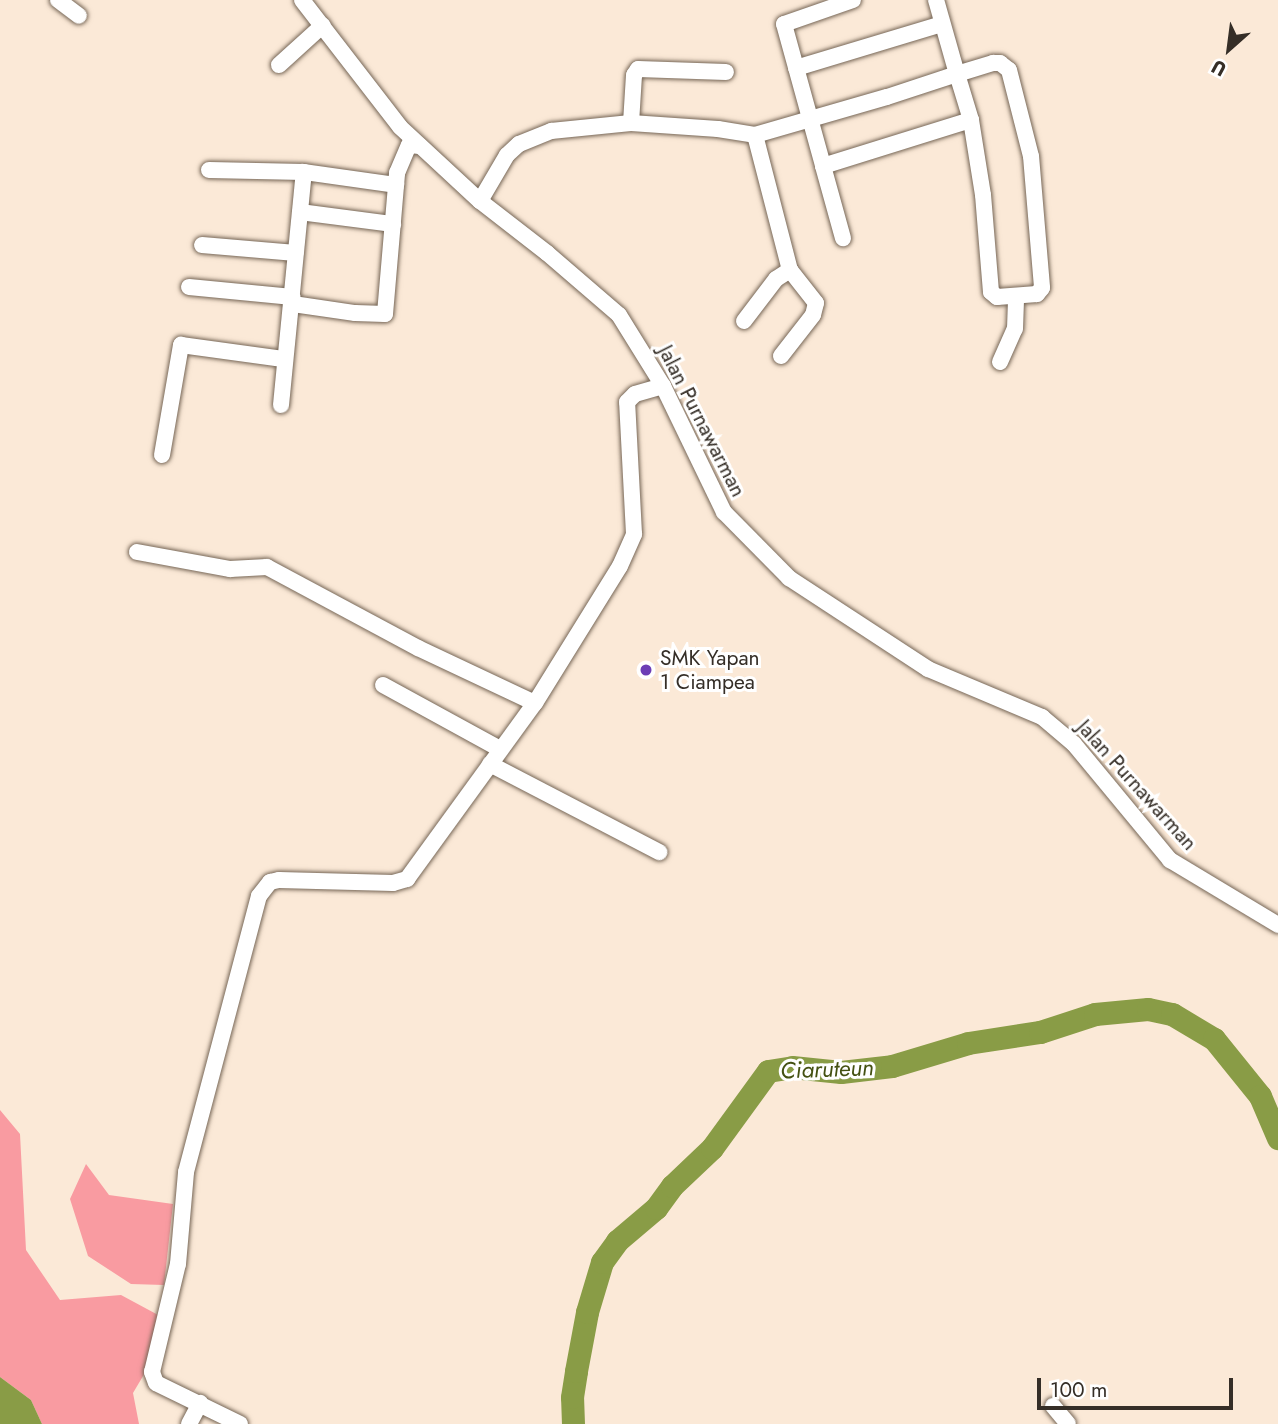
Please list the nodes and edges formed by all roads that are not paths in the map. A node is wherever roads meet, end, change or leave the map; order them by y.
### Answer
1 (58, 0) edge
2 (302, 0) edge
3 (852, 0) edge
4 (936, 0) edge
5 (79, 16) dead end
6 (942, 24) junction
7 (323, 25) junction
8 (279, 65) dead end
9 (796, 68) junction
10 (726, 72) dead end
11 (957, 74) junction
12 (809, 119) junction
13 (971, 120) junction
14 (631, 123) junction
15 (755, 135) junction
16 (420, 146) junction
17 (823, 166) junction
18 (209, 170) dead end
19 (304, 172) junction
20 (396, 185) junction
21 (480, 201) junction
22 (300, 212) junction
23 (393, 225) junction
24 (843, 238) dead end
25 (202, 245) dead end
26 (296, 253) junction
27 (790, 270) junction
28 (189, 287) dead end
29 (1016, 297) junction
30 (293, 301) junction
31 (744, 321) dead end
32 (781, 356) dead end
33 (283, 359) junction
34 (1000, 362) dead end
35 (663, 387) junction
36 (281, 405) dead end
37 (162, 455) dead end
38 (137, 552) dead end
39 (383, 685) dead end
40 (535, 703) junction
41 (500, 749) junction
42 (490, 764) junction
43 (659, 852) dead end
44 (1278, 925) edge
45 (200, 1403) junction
46 (1053, 1406) dead end
47 (189, 1424) edge
48 (240, 1424) edge
49 (1068, 1424) edge

1 - 5 street
2 - 7 street, Jalan Purnawarman
3 - 9 street
4 - 6 street
6 - 9 street
6 - 11 street
7 - 8 street
7 - 16 street, Jalan Purnawarman
9 - 12 street
10 - 14 street
11 - 12 street
11 - 13 street
11 - 29 street
12 - 15 street
12 - 17 street
13 - 17 street
13 - 29 street
14 - 15 street
14 - 21 street
15 - 27 street
16 - 20 street
16 - 21 street, Jalan Purnawarman
17 - 24 street
18 - 19 street
19 - 20 street
19 - 22 street
20 - 23 street
21 - 35 street, Jalan Purnawarman
22 - 23 street
22 - 26 street
23 - 30 street
25 - 26 street
26 - 30 street
27 - 31 street
27 - 32 street
28 - 30 street
29 - 34 street
30 - 33 street
33 - 36 street
33 - 37 street
35 - 40 street
35 - 44 street, Jalan Purnawarman
38 - 40 street
39 - 41 street
40 - 41 street
41 - 42 street
42 - 43 street
42 - 45 street
45 - 47 street
45 - 48 street
46 - 49 street

